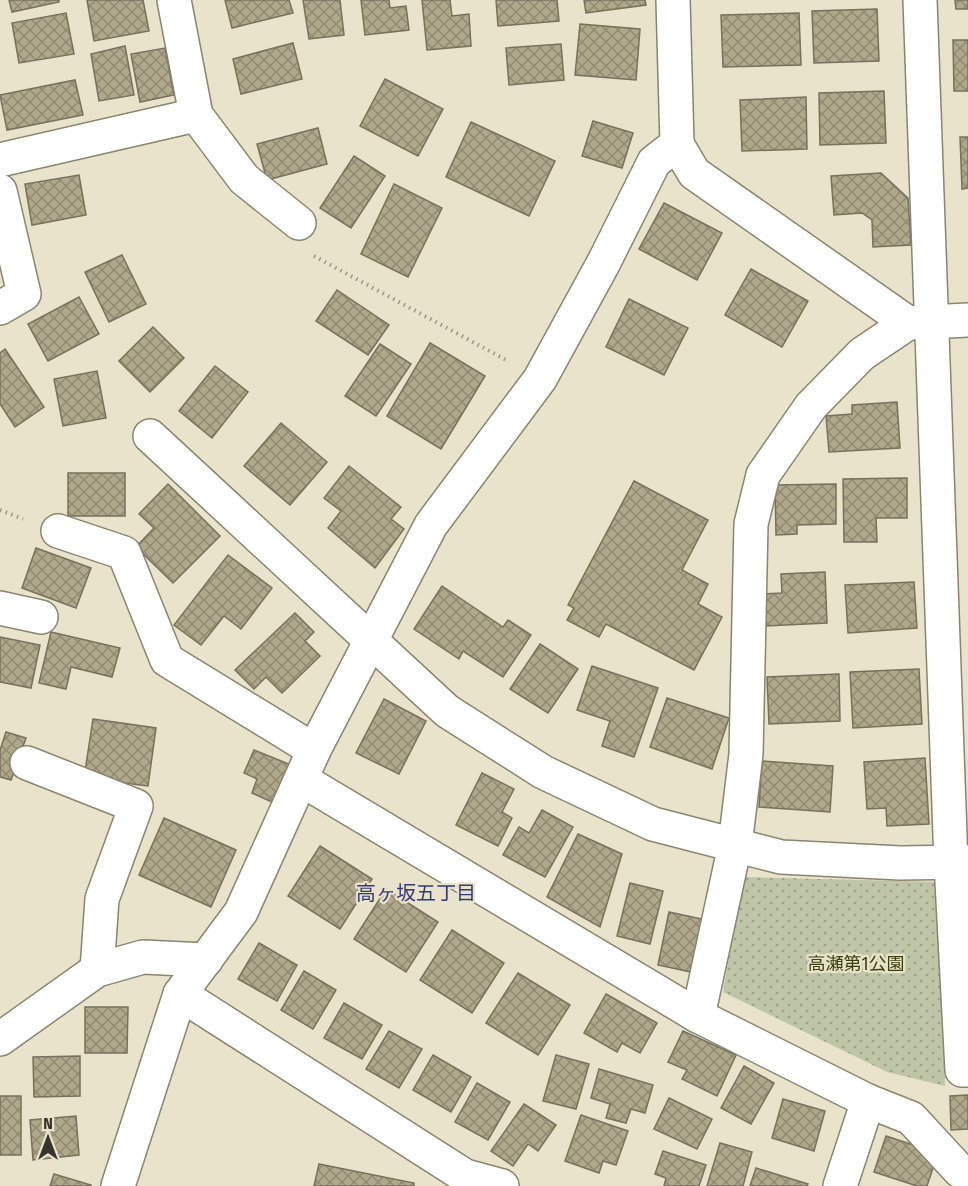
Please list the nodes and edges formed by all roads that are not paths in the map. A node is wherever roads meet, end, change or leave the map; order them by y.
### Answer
1 (174, 0) edge
2 (673, 0) edge
3 (920, 0) edge
4 (196, 115) junction
5 (677, 144) junction
6 (0, 160) edge
7 (0, 191) edge
8 (299, 223) road end
9 (0, 308) edge
10 (968, 320) edge
11 (920, 322) junction
12 (150, 435) dead end
13 (58, 531) dead end
14 (0, 608) edge
15 (41, 617) dead end
16 (370, 641) junction
17 (314, 750) junction
18 (27, 763) dead end
19 (302, 780) junction
20 (735, 845) junction
21 (959, 863) edge
22 (206, 960) junction
23 (97, 970) junction
24 (180, 994) junction
25 (698, 1016) junction
26 (0, 1039) edge
27 (968, 1070) edge
28 (868, 1101) junction
29 (968, 1176) edge
30 (456, 1179) edge
31 (118, 1186) edge
32 (502, 1186) edge
33 (840, 1186) edge

1 - 4 street
2 - 5 street
3 - 11 street
4 - 6 street
4 - 8 street
5 - 11 street
5 - 16 street
7 - 9 street
10 - 11 street
11 - 20 street
11 - 21 street
12 - 16 street
13 - 17 street
14 - 15 street
16 - 17 street
16 - 20 street
17 - 19 street
18 - 23 street
19 - 22 street
19 - 25 street
20 - 21 street
20 - 25 street
21 - 27 street
22 - 23 street
22 - 24 street
23 - 26 street
24 - 30 street
24 - 31 street
25 - 28 street
28 - 29 street
28 - 33 street
30 - 32 street

